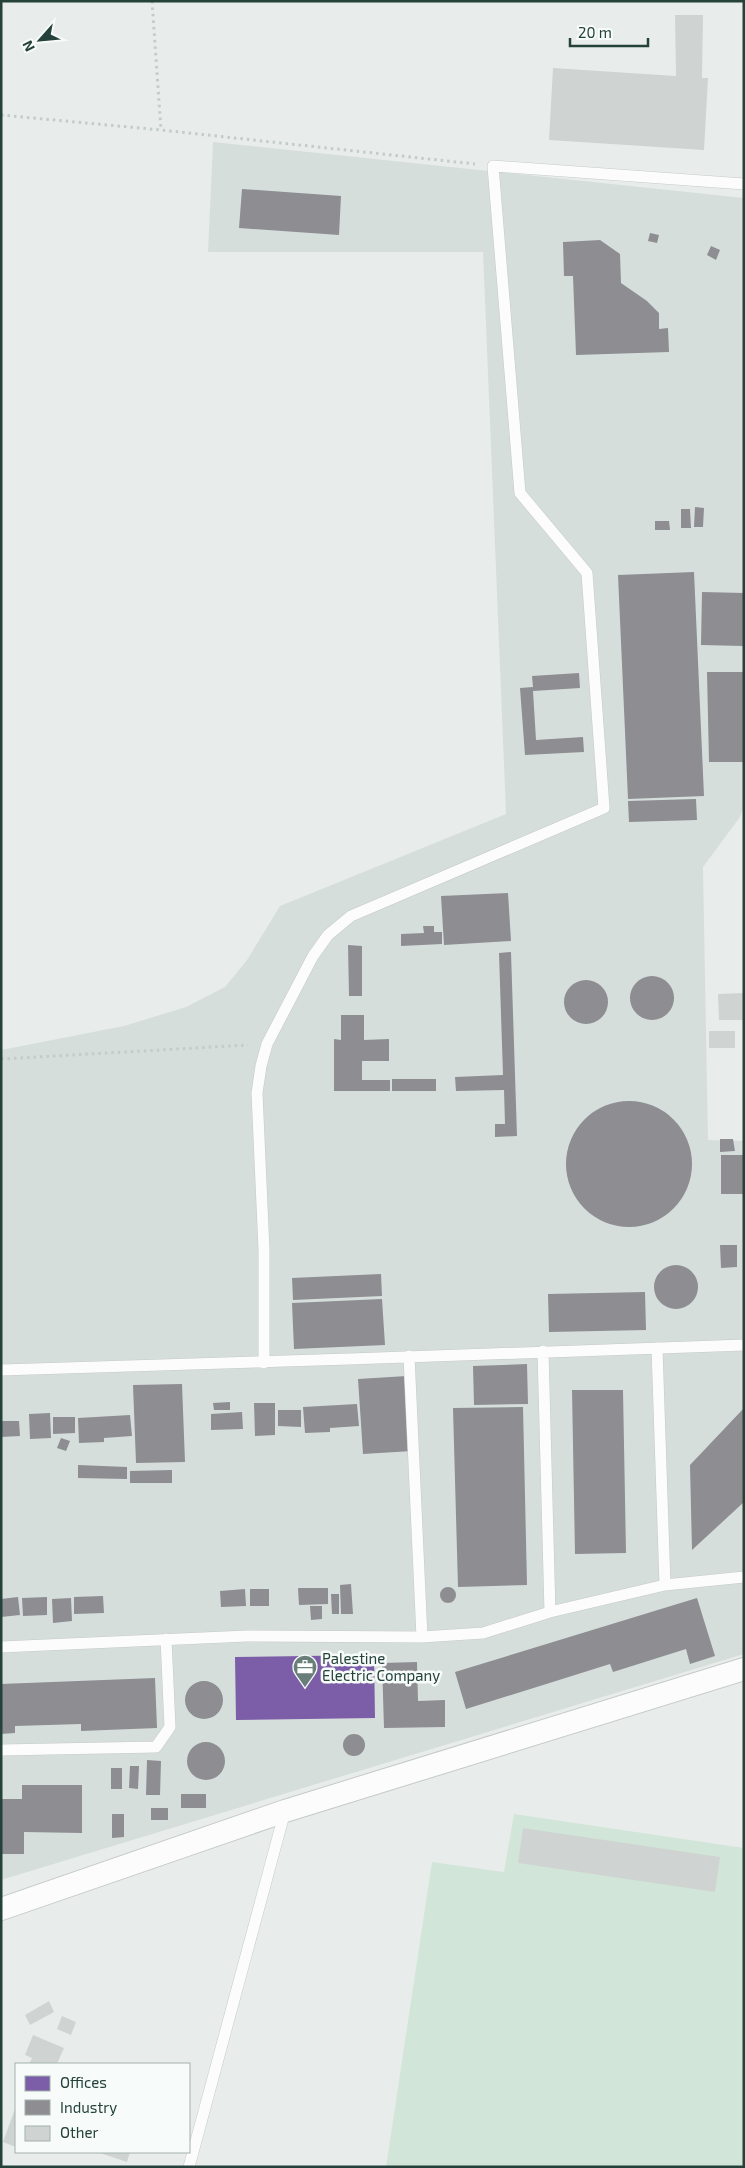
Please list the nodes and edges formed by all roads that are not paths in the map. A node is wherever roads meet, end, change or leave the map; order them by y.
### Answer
1 (744, 184) edge
2 (744, 1345) edge
3 (657, 1348) junction
4 (544, 1351) junction
5 (409, 1356) junction
6 (264, 1363) junction
7 (1, 1370) edge
8 (744, 1577) edge
9 (665, 1585) junction
10 (550, 1612) junction
11 (422, 1637) junction
12 (166, 1639) junction
13 (1, 1647) edge
14 (744, 1669) edge
15 (1, 1750) edge
16 (285, 1811) junction
17 (1, 1909) edge
18 (189, 2167) edge

1 - 6 lane
2 - 3 lane
3 - 4 lane
3 - 9 lane
4 - 5 lane
4 - 10 lane
5 - 6 lane
5 - 11 lane
6 - 7 lane
8 - 9 lane
9 - 10 lane
10 - 11 lane
11 - 12 lane
12 - 13 lane
12 - 15 lane
14 - 16 street
16 - 17 street
16 - 18 lane

